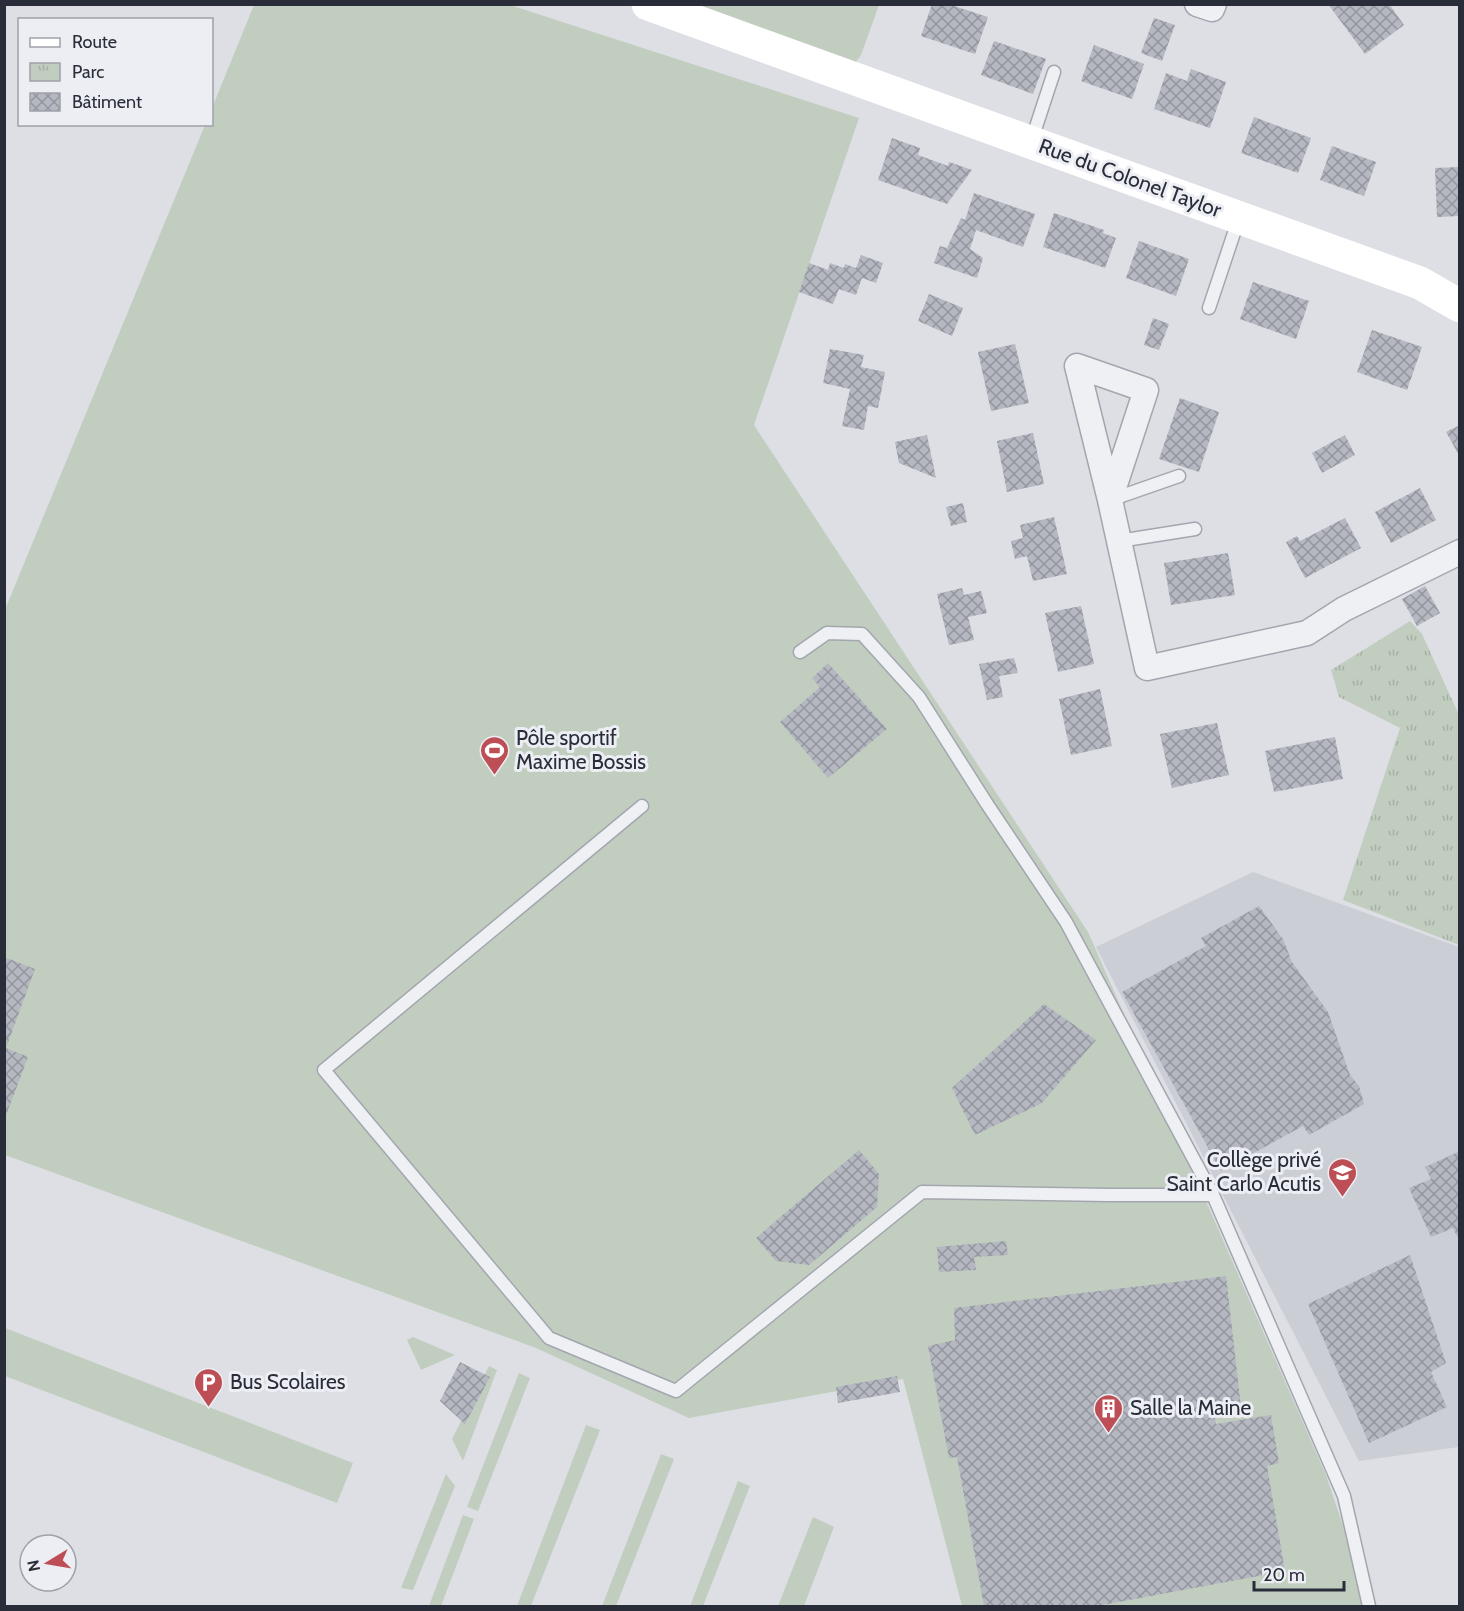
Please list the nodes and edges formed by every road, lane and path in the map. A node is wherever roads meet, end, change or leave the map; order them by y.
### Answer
1 (648, 4) edge
2 (1197, 4) edge
3 (1214, 4) edge
4 (1054, 72) dead end
5 (1031, 142) junction
6 (1239, 218) junction
7 (1420, 283) junction
8 (1460, 284) edge
9 (1460, 306) edge
10 (1209, 308) dead end
11 (1179, 476) dead end
12 (1110, 500) junction
13 (1195, 529) dead end
14 (1119, 541) junction
15 (1460, 552) edge
16 (800, 652) dead end
17 (642, 806) dead end
18 (1213, 1195) junction
19 (1369, 1606) edge

1 - 5 main road, Rue du Colonel Taylor
2 - 3 street
4 - 5 lane
5 - 6 main road, Rue du Colonel Taylor
6 - 7 main road, Rue du Colonel Taylor
6 - 10 lane
7 - 8 main road, Rue du Colonel Taylor
7 - 9 main road, Rue du Colonel Taylor
11 - 12 lane
12 - 12 street
12 - 14 street
13 - 14 lane
14 - 15 street
16 - 18 lane
17 - 18 lane
18 - 19 lane

